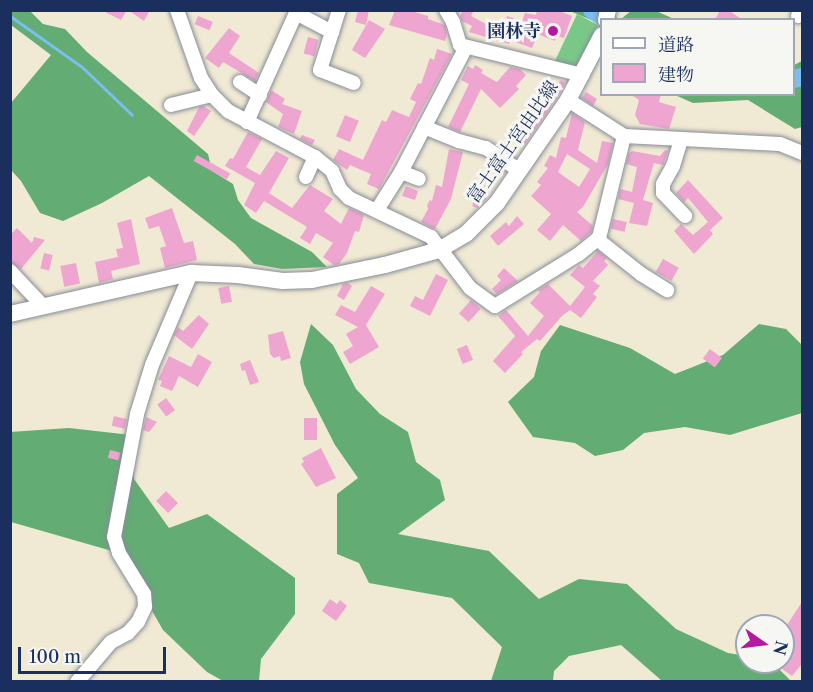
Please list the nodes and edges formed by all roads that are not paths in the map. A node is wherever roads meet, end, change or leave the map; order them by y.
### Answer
1 (177, 10) edge
2 (339, 10) edge
3 (446, 10) edge
4 (332, 32) junction
5 (600, 40) edge
6 (466, 46) junction
7 (582, 75) junction
8 (240, 82) dead end
9 (354, 83) dead end
10 (212, 95) junction
11 (260, 95) junction
12 (568, 100) junction
13 (171, 105) dead end
14 (247, 123) junction
15 (424, 127) junction
16 (624, 136) junction
17 (681, 140) junction
18 (802, 153) edge
19 (315, 157) junction
20 (519, 170) junction
21 (401, 172) junction
22 (306, 177) dead end
23 (419, 179) dead end
24 (377, 210) junction
25 (685, 216) dead end
26 (597, 239) junction
27 (439, 250) junction
28 (10, 271) edge
29 (191, 273) junction
30 (667, 290) dead end
31 (43, 306) junction
32 (10, 314) edge
33 (77, 681) edge

1 - 10 street
2 - 4 street
3 - 6 street
4 - 9 street
4 - 11 street
5 - 7 main road, 富士富士宮由比線
6 - 7 street
6 - 15 street
7 - 12 main road, 富士富士宮由比線
8 - 11 street
10 - 13 street
10 - 14 street
11 - 14 street
12 - 16 street
12 - 20 main road, 富士富士宮由比線
14 - 19 street
15 - 20 street
15 - 21 street
16 - 17 street
16 - 26 street
17 - 18 street
17 - 25 street
19 - 22 street
19 - 24 street
20 - 27 main road, 富士富士宮由比線
21 - 23 street
21 - 24 street
24 - 27 street
26 - 27 street
26 - 30 street
27 - 29 main road, 富士富士宮由比線
28 - 31 street
29 - 31 main road, 富士富士宮由比線
29 - 33 street
31 - 32 main road, 富士富士宮由比線

